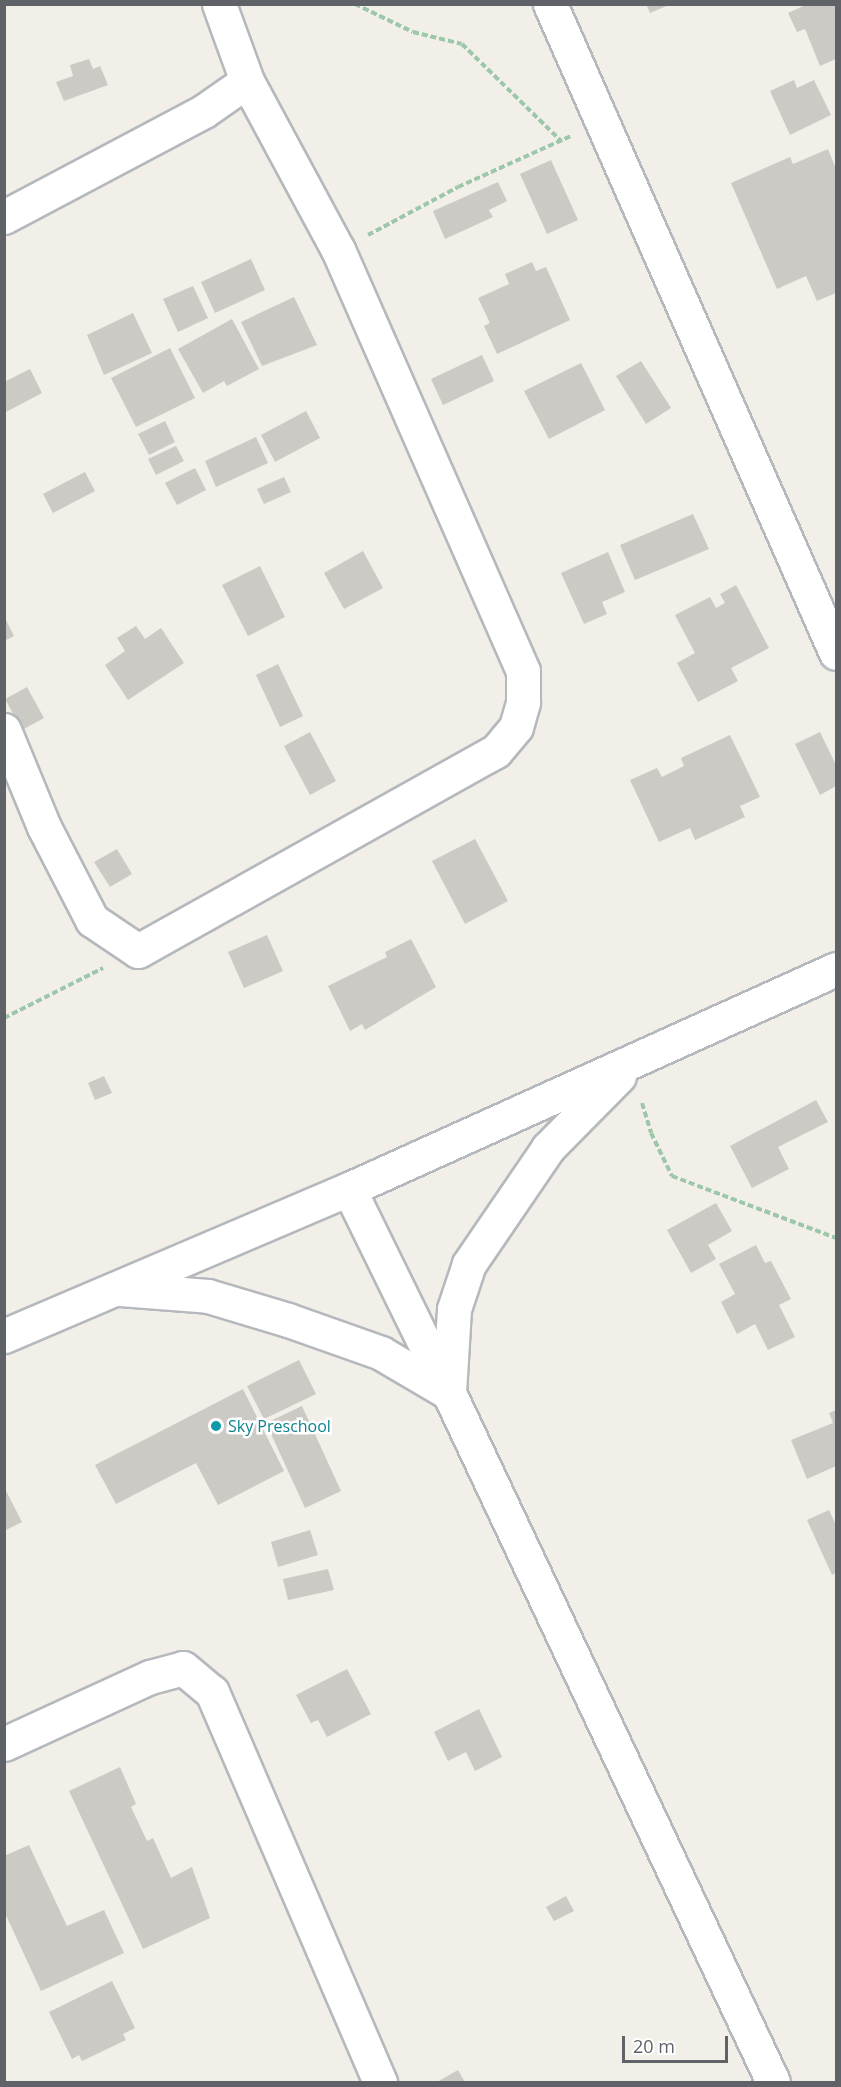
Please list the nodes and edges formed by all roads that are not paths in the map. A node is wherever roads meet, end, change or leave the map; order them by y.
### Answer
1 (550, 4) edge
2 (226, 10) edge
3 (247, 81) junction
4 (4, 217) edge
5 (837, 653) edge
6 (4, 730) edge
7 (837, 969) edge
8 (630, 1064) junction
9 (349, 1189) junction
10 (115, 1289) junction
11 (4, 1336) edge
12 (449, 1393) junction
13 (4, 1744) edge
14 (380, 2082) edge
15 (773, 2082) edge

1 - 5 street
2 - 3 street
3 - 4 street
3 - 6 street
7 - 8 street
8 - 9 street
8 - 12 street
9 - 10 street
9 - 12 street
10 - 11 street
10 - 12 street
12 - 15 street
13 - 14 street

